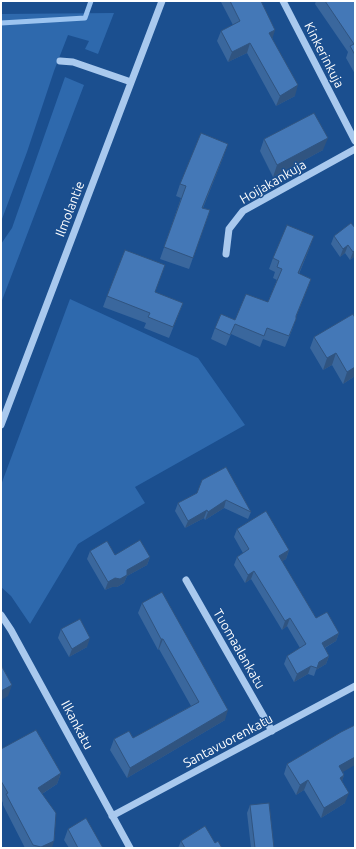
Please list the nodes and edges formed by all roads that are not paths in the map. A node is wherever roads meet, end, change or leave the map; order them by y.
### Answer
1 (162, 1) edge
2 (283, 1) edge
3 (60, 61) dead end
4 (131, 82) junction
5 (355, 141) edge
6 (355, 148) edge
7 (226, 254) dead end
8 (1, 425) edge
9 (186, 580) dead end
10 (1, 615) edge
11 (355, 686) edge
12 (272, 731) junction
13 (112, 816) junction
14 (130, 848) edge

1 - 4 street, Ilmolantie
2 - 5 street, Kinkerinkuja
3 - 4 street
4 - 8 street, Ilmolantie
6 - 7 street, Hoijakankuja
9 - 12 street, Tuomaalankatu
10 - 13 street, Ilkankatu
11 - 12 street, Santavuorenkatu
12 - 13 street, Santavuorenkatu
13 - 14 street, Ilkankatu

